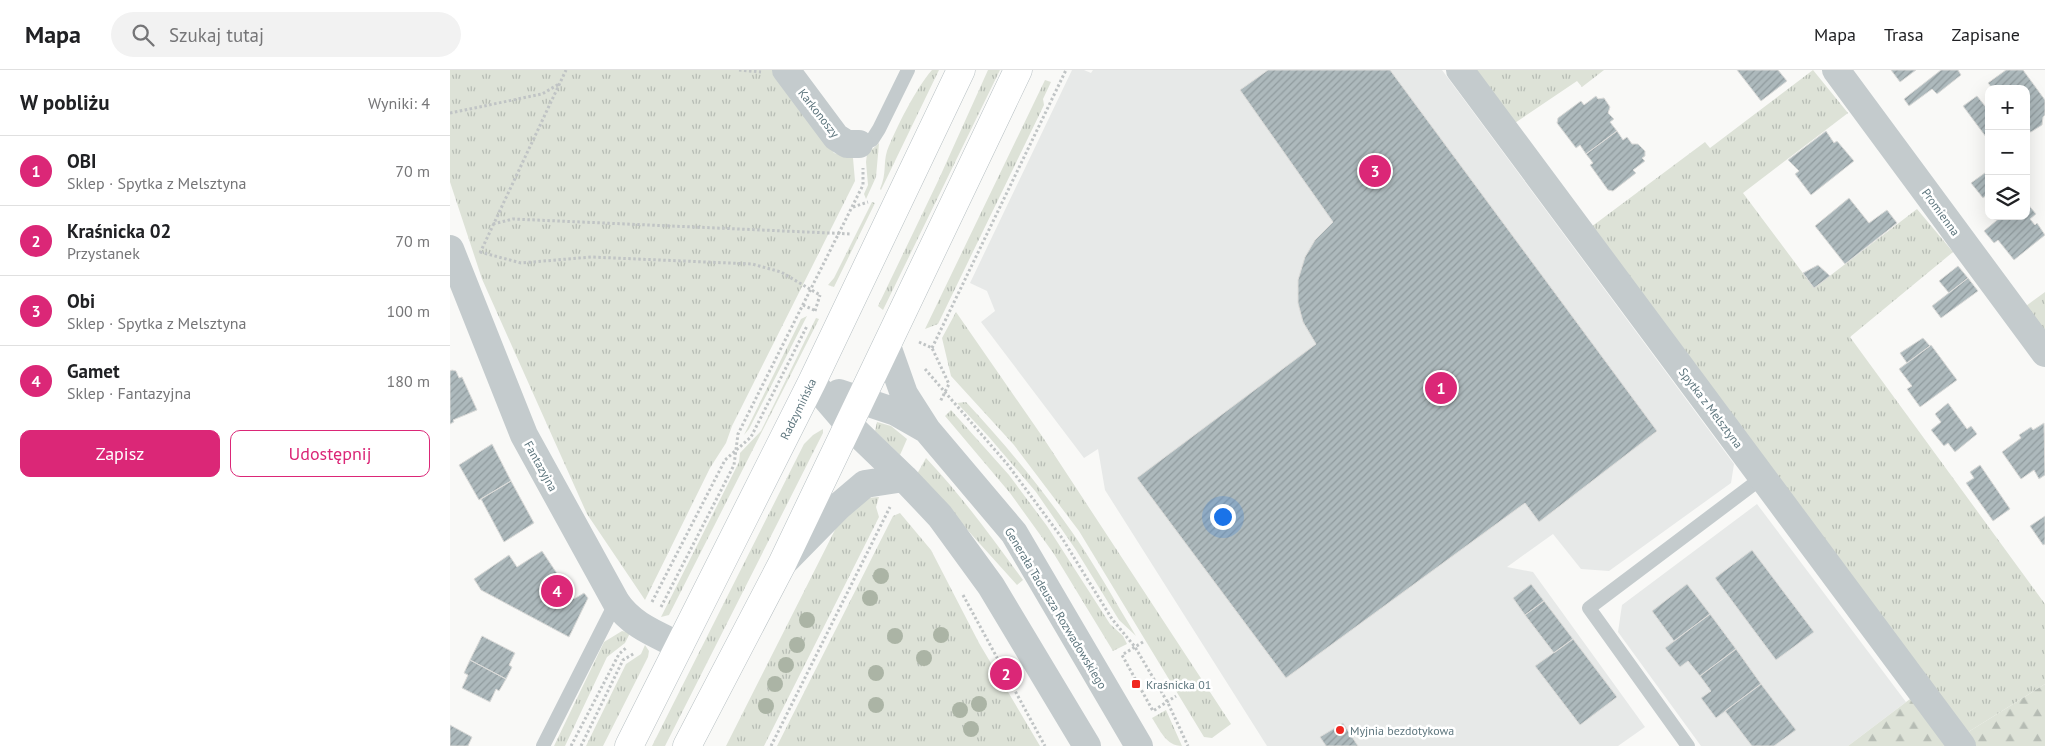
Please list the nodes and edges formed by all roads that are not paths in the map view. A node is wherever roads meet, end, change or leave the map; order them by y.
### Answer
1 (786, 70) edge
2 (908, 70) edge
3 (961, 70) edge
4 (1018, 70) edge
5 (1460, 70) edge
6 (1836, 70) edge
7 (859, 144) joint
8 (450, 249) edge
9 (887, 346) junction
10 (2045, 354) edge
11 (812, 382) junction
12 (854, 412) junction
13 (933, 418) junction
14 (1763, 477) junction
15 (904, 478) junction
16 (782, 564) junction
17 (616, 602) junction
18 (680, 646) junction
19 (543, 746) edge
20 (629, 746) edge
21 (687, 746) edge
22 (1087, 746) edge
23 (1139, 746) edge
24 (1688, 746) edge
25 (1962, 746) edge

1 - 7 street, Karkonoszy
2 - 7 lane
3 - 11 main road, Radzymińska
4 - 9 main road
5 - 14 street, Spytka z Melsztyna
6 - 10 street, Promienna
8 - 17 street, Fantazyjna
9 - 12 main road
9 - 13 street
11 - 12 street
11 - 18 main road, Radzymińska
12 - 13 street
12 - 15 street
12 - 16 main road
13 - 23 street, Generała Tadeusza Rozwadowskiego
14 - 24 lane
14 - 25 street, Spytka z Melsztyna
15 - 16 street
15 - 22 street
16 - 21 main road
17 - 18 street, Fantazyjna
17 - 19 lane
18 - 20 main road, Radzymińska

